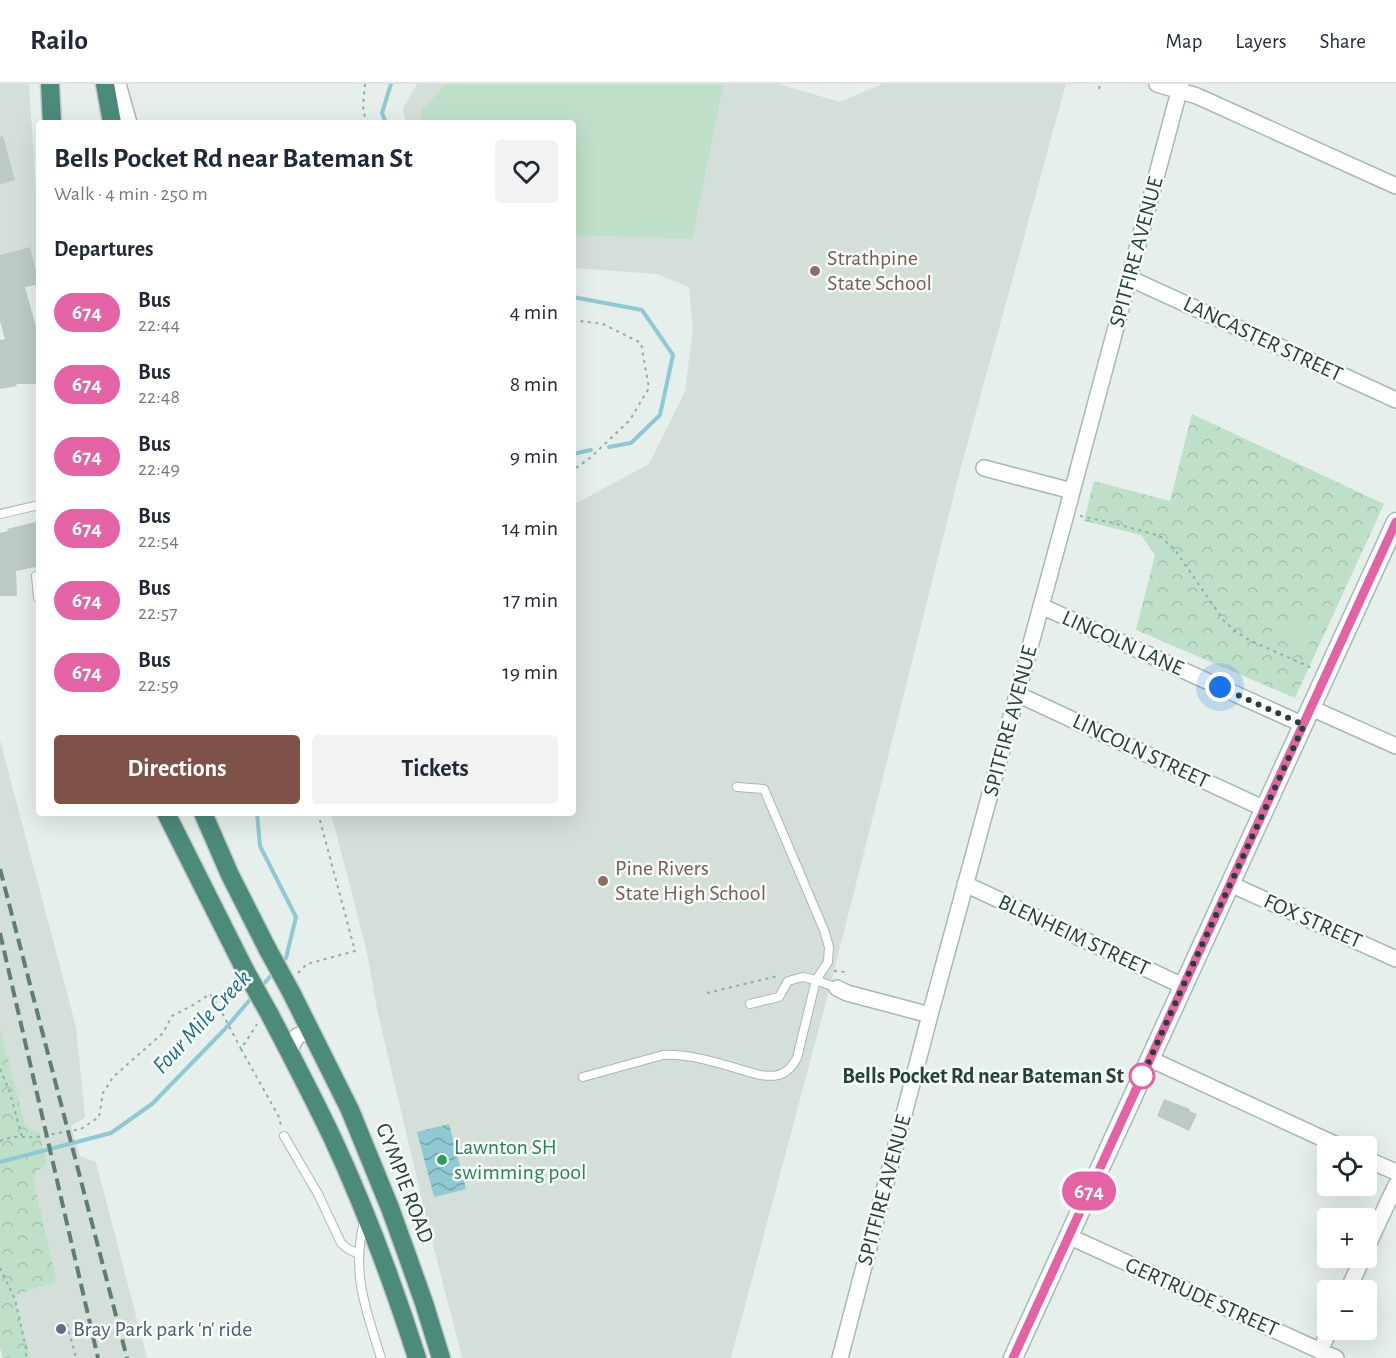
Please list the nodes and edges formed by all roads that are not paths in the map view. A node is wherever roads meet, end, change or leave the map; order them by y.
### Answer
1 (50, 84) edge
2 (105, 84) edge
3 (118, 84) edge
4 (1157, 84) edge
5 (1180, 87) edge
6 (52, 120) edge
7 (111, 120) edge
8 (128, 120) edge
9 (1396, 186) edge
10 (1129, 278) junction
11 (1396, 400) edge
12 (984, 468) dead end
13 (1072, 492) junction
14 (36, 506) edge
15 (0, 514) edge
16 (1394, 532) edge
17 (1041, 606) junction
18 (1017, 694) junction
19 (1311, 708) junction
20 (1304, 725) junction
21 (1396, 746) edge
22 (737, 787) dead end
23 (1264, 809) junction
24 (168, 816) edge
25 (204, 816) edge
26 (965, 884) junction
27 (1230, 884) junction
28 (1396, 959) edge
29 (816, 980) junction
30 (1183, 986) junction
31 (837, 988) joint
32 (750, 1004) dead end
33 (930, 1015) junction
34 (311, 1031) junction
35 (289, 1052) junction
36 (1150, 1059) junction
37 (583, 1077) dead end
38 (284, 1136) road end
39 (1317, 1136) edge
40 (1377, 1164) edge
41 (1396, 1172) edge
42 (1396, 1185) edge
43 (365, 1215) junction
44 (1377, 1226) edge
45 (1068, 1236) junction
46 (359, 1254) junction
47 (1325, 1340) edge
48 (1320, 1351) junction
49 (381, 1358) edge
50 (417, 1358) edge
51 (441, 1358) edge
52 (840, 1358) edge
53 (1013, 1358) edge
54 (1336, 1358) edge

1 - 6 highway
2 - 7 highway
3 - 8 street
4 - 5 street
5 - 9 street
5 - 10 street, SPITFIRE AVENUE
10 - 11 street, LANCASTER STREET
10 - 13 street, SPITFIRE AVENUE
12 - 13 street
13 - 17 street, SPITFIRE AVENUE
14 - 15 lane
16 - 19 main road
17 - 18 street, SPITFIRE AVENUE
17 - 20 street, LINCOLN LANE
18 - 23 street, LINCOLN STREET
18 - 26 street, SPITFIRE AVENUE
19 - 20 main road
19 - 21 street
20 - 23 main road
22 - 29 lane
23 - 27 main road
24 - 35 highway, bridge
25 - 34 highway, GYMPIE ROAD, bridge
26 - 30 street, BLENHEIM STREET
26 - 33 street, SPITFIRE AVENUE
27 - 28 street, FOX STREET
27 - 30 main road
29 - 31 lane
29 - 32 lane
29 - 37 lane
30 - 36 main road
31 - 33 street
33 - 52 street, SPITFIRE AVENUE
34 - 35 street
34 - 51 highway, GYMPIE ROAD
35 - 43 highway
36 - 39 street
36 - 45 main road
38 - 46 lane
40 - 41 street
42 - 44 street
43 - 46 lane
43 - 50 highway
45 - 48 street, GERTRUDE STREET
45 - 53 main road
46 - 49 lane
47 - 48 street
48 - 54 street, GERTRUDE STREET

